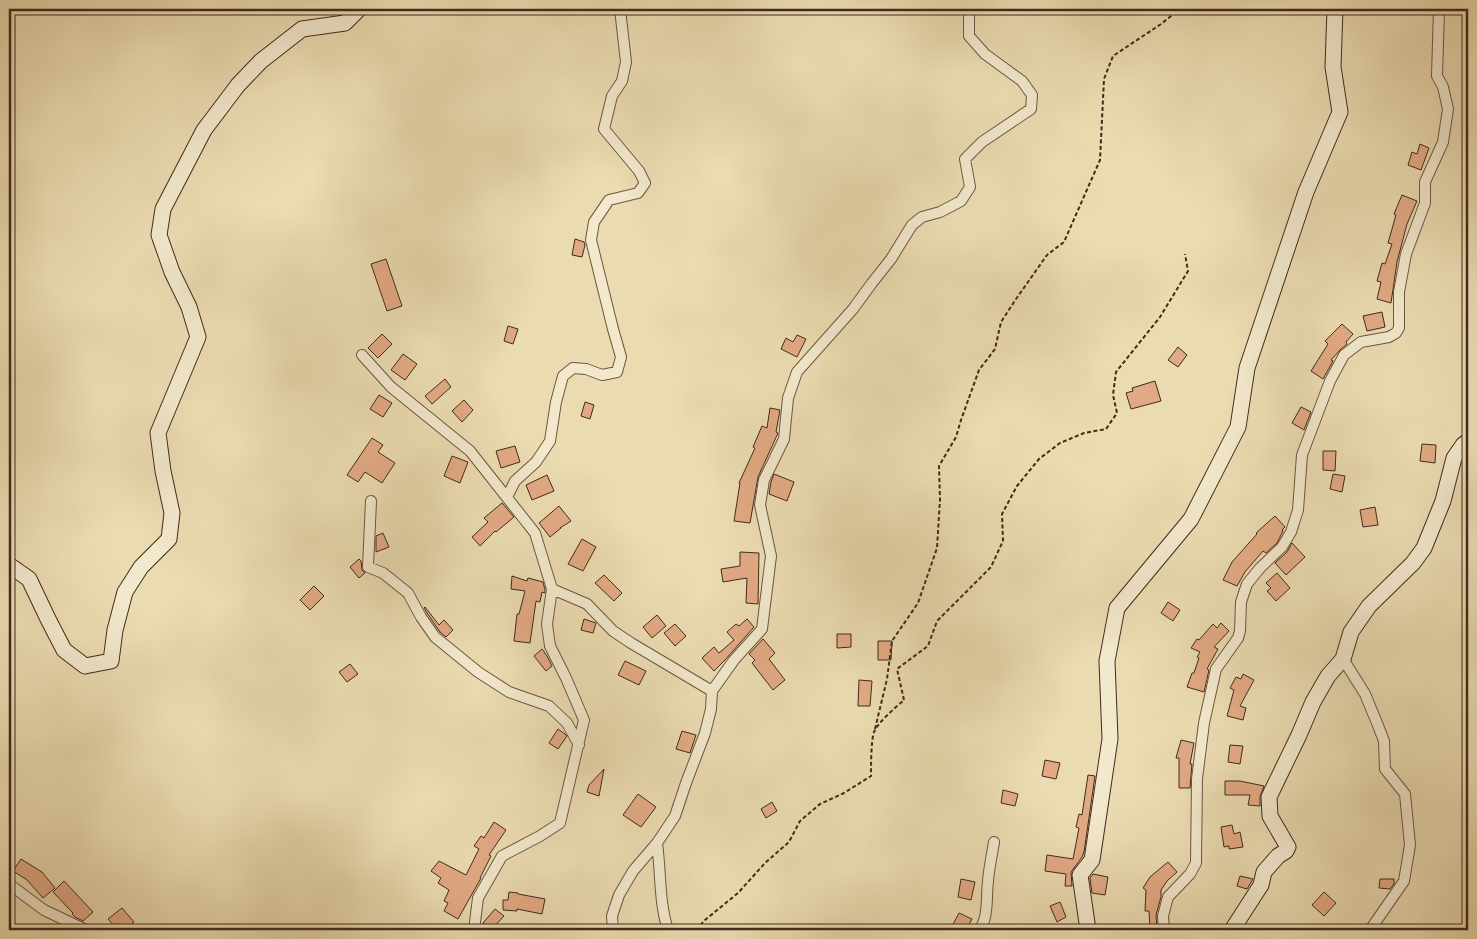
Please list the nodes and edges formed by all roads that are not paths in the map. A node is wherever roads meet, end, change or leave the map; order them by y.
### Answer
1 (359, 9) edge
2 (620, 9) edge
3 (969, 9) edge
4 (1335, 9) edge
5 (1439, 9) edge
6 (362, 355) dead end
7 (1468, 441) edge
8 (507, 497) junction
9 (371, 501) dead end
10 (9, 565) edge
11 (552, 589) junction
12 (1343, 659) junction
13 (712, 691) junction
14 (579, 745) junction
15 (994, 842) dead end
16 (657, 843) junction
17 (9, 884) edge
18 (86, 930) edge
19 (474, 930) edge
20 (613, 930) edge
21 (668, 930) edge
22 (979, 930) edge
23 (1088, 930) edge
24 (1164, 930) edge
25 (1232, 930) edge
26 (1370, 930) edge

1 - 10 street
2 - 8 street
3 - 13 street
4 - 23 street
5 - 24 street
6 - 8 street
7 - 12 street
8 - 11 street
9 - 14 street
11 - 13 street
11 - 14 street
12 - 25 street
12 - 26 street
13 - 16 street
14 - 19 street
15 - 22 street
16 - 20 street
16 - 21 street
17 - 18 street

